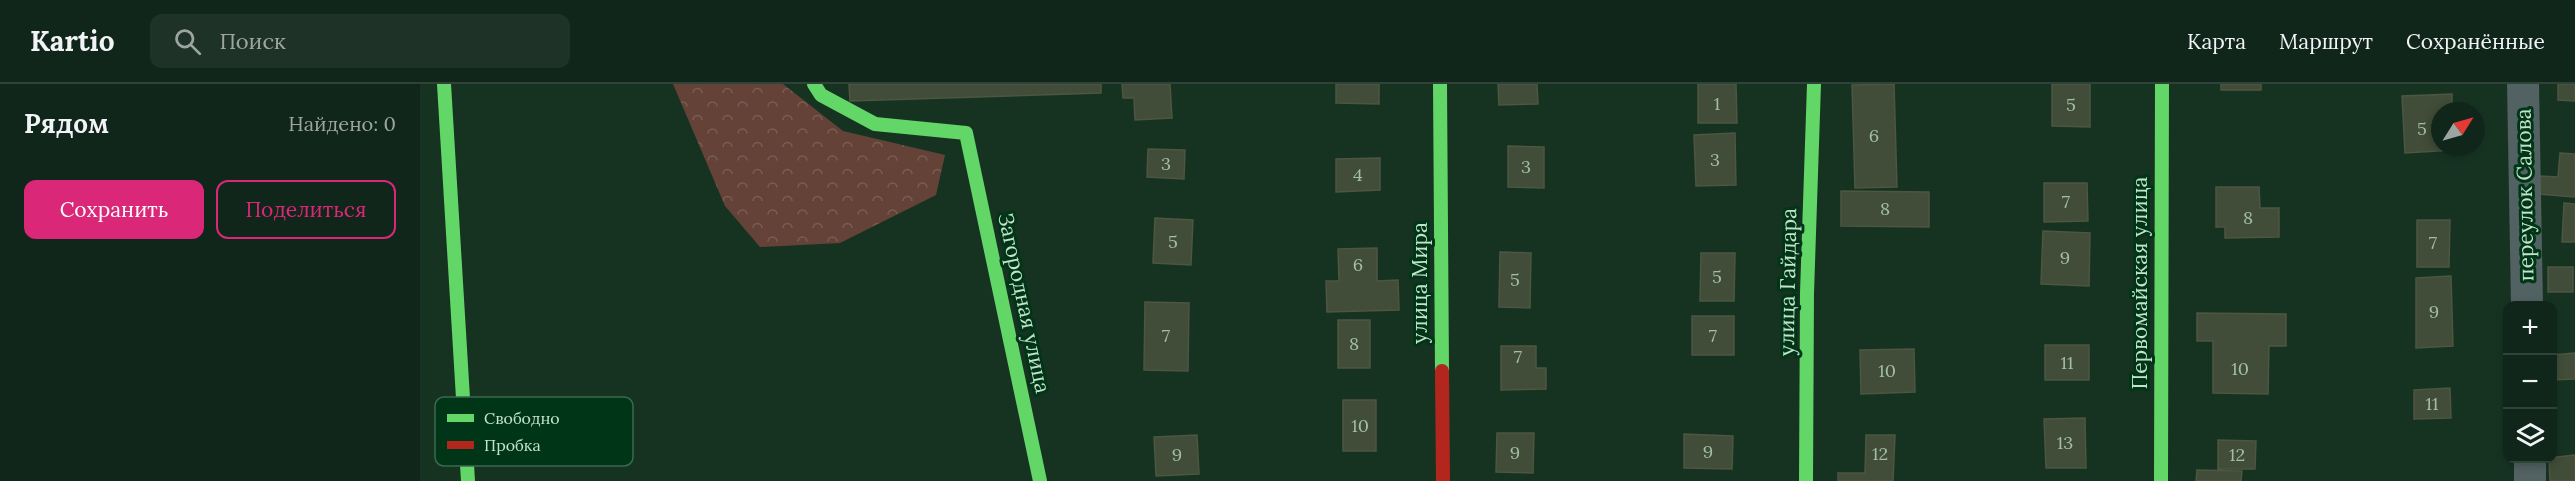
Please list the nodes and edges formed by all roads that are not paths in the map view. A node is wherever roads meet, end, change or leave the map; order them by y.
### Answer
1 (444, 84) edge
2 (814, 84) edge
3 (1440, 84) edge
4 (1814, 84) edge
5 (2162, 84) edge
6 (2523, 84) edge
7 (2527, 301) edge
8 (463, 397) edge
9 (2530, 463) edge
10 (467, 466) edge
11 (468, 481) edge
12 (1040, 481) edge
13 (1443, 481) edge
14 (1806, 481) edge
15 (2162, 481) edge
16 (2530, 481) edge

1 - 8 street
2 - 12 street, Загородная улица
3 - 13 street, улица Мира
4 - 14 street, улица Гайдара
5 - 15 street, Первомайская улица
6 - 7 street, переулок Салова
9 - 16 street
10 - 11 street

